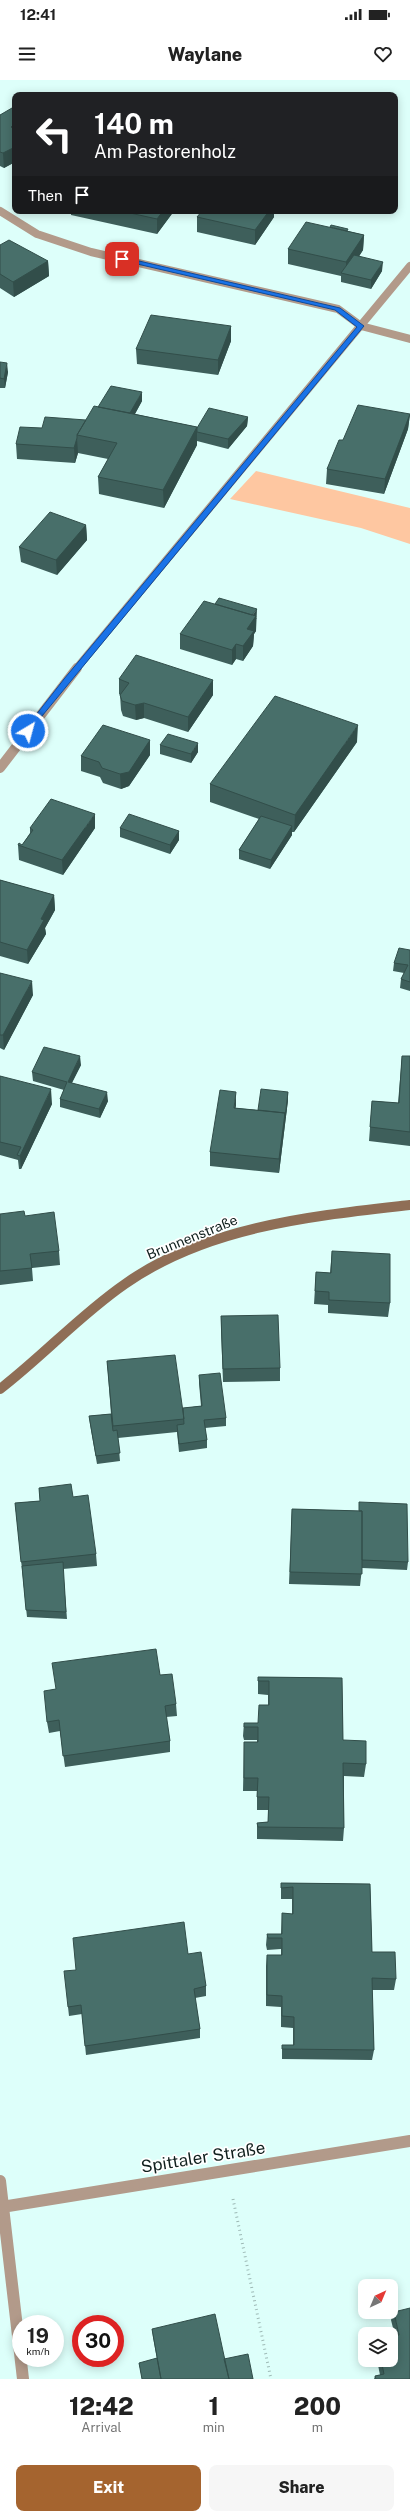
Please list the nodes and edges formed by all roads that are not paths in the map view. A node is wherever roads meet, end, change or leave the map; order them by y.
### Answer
1 (0, 211) edge
2 (410, 266) edge
3 (361, 326) junction
4 (410, 340) edge
5 (0, 768) edge
6 (410, 1205) edge
7 (0, 1388) edge
8 (410, 2141) edge
9 (0, 2181) edge
10 (2, 2207) junction
11 (23, 2379) edge

1 - 3 street
2 - 3 street
3 - 4 street
3 - 5 street
6 - 7 street, Brunnenstraße
8 - 10 street, Spittaler Straße
9 - 10 street
10 - 11 street

